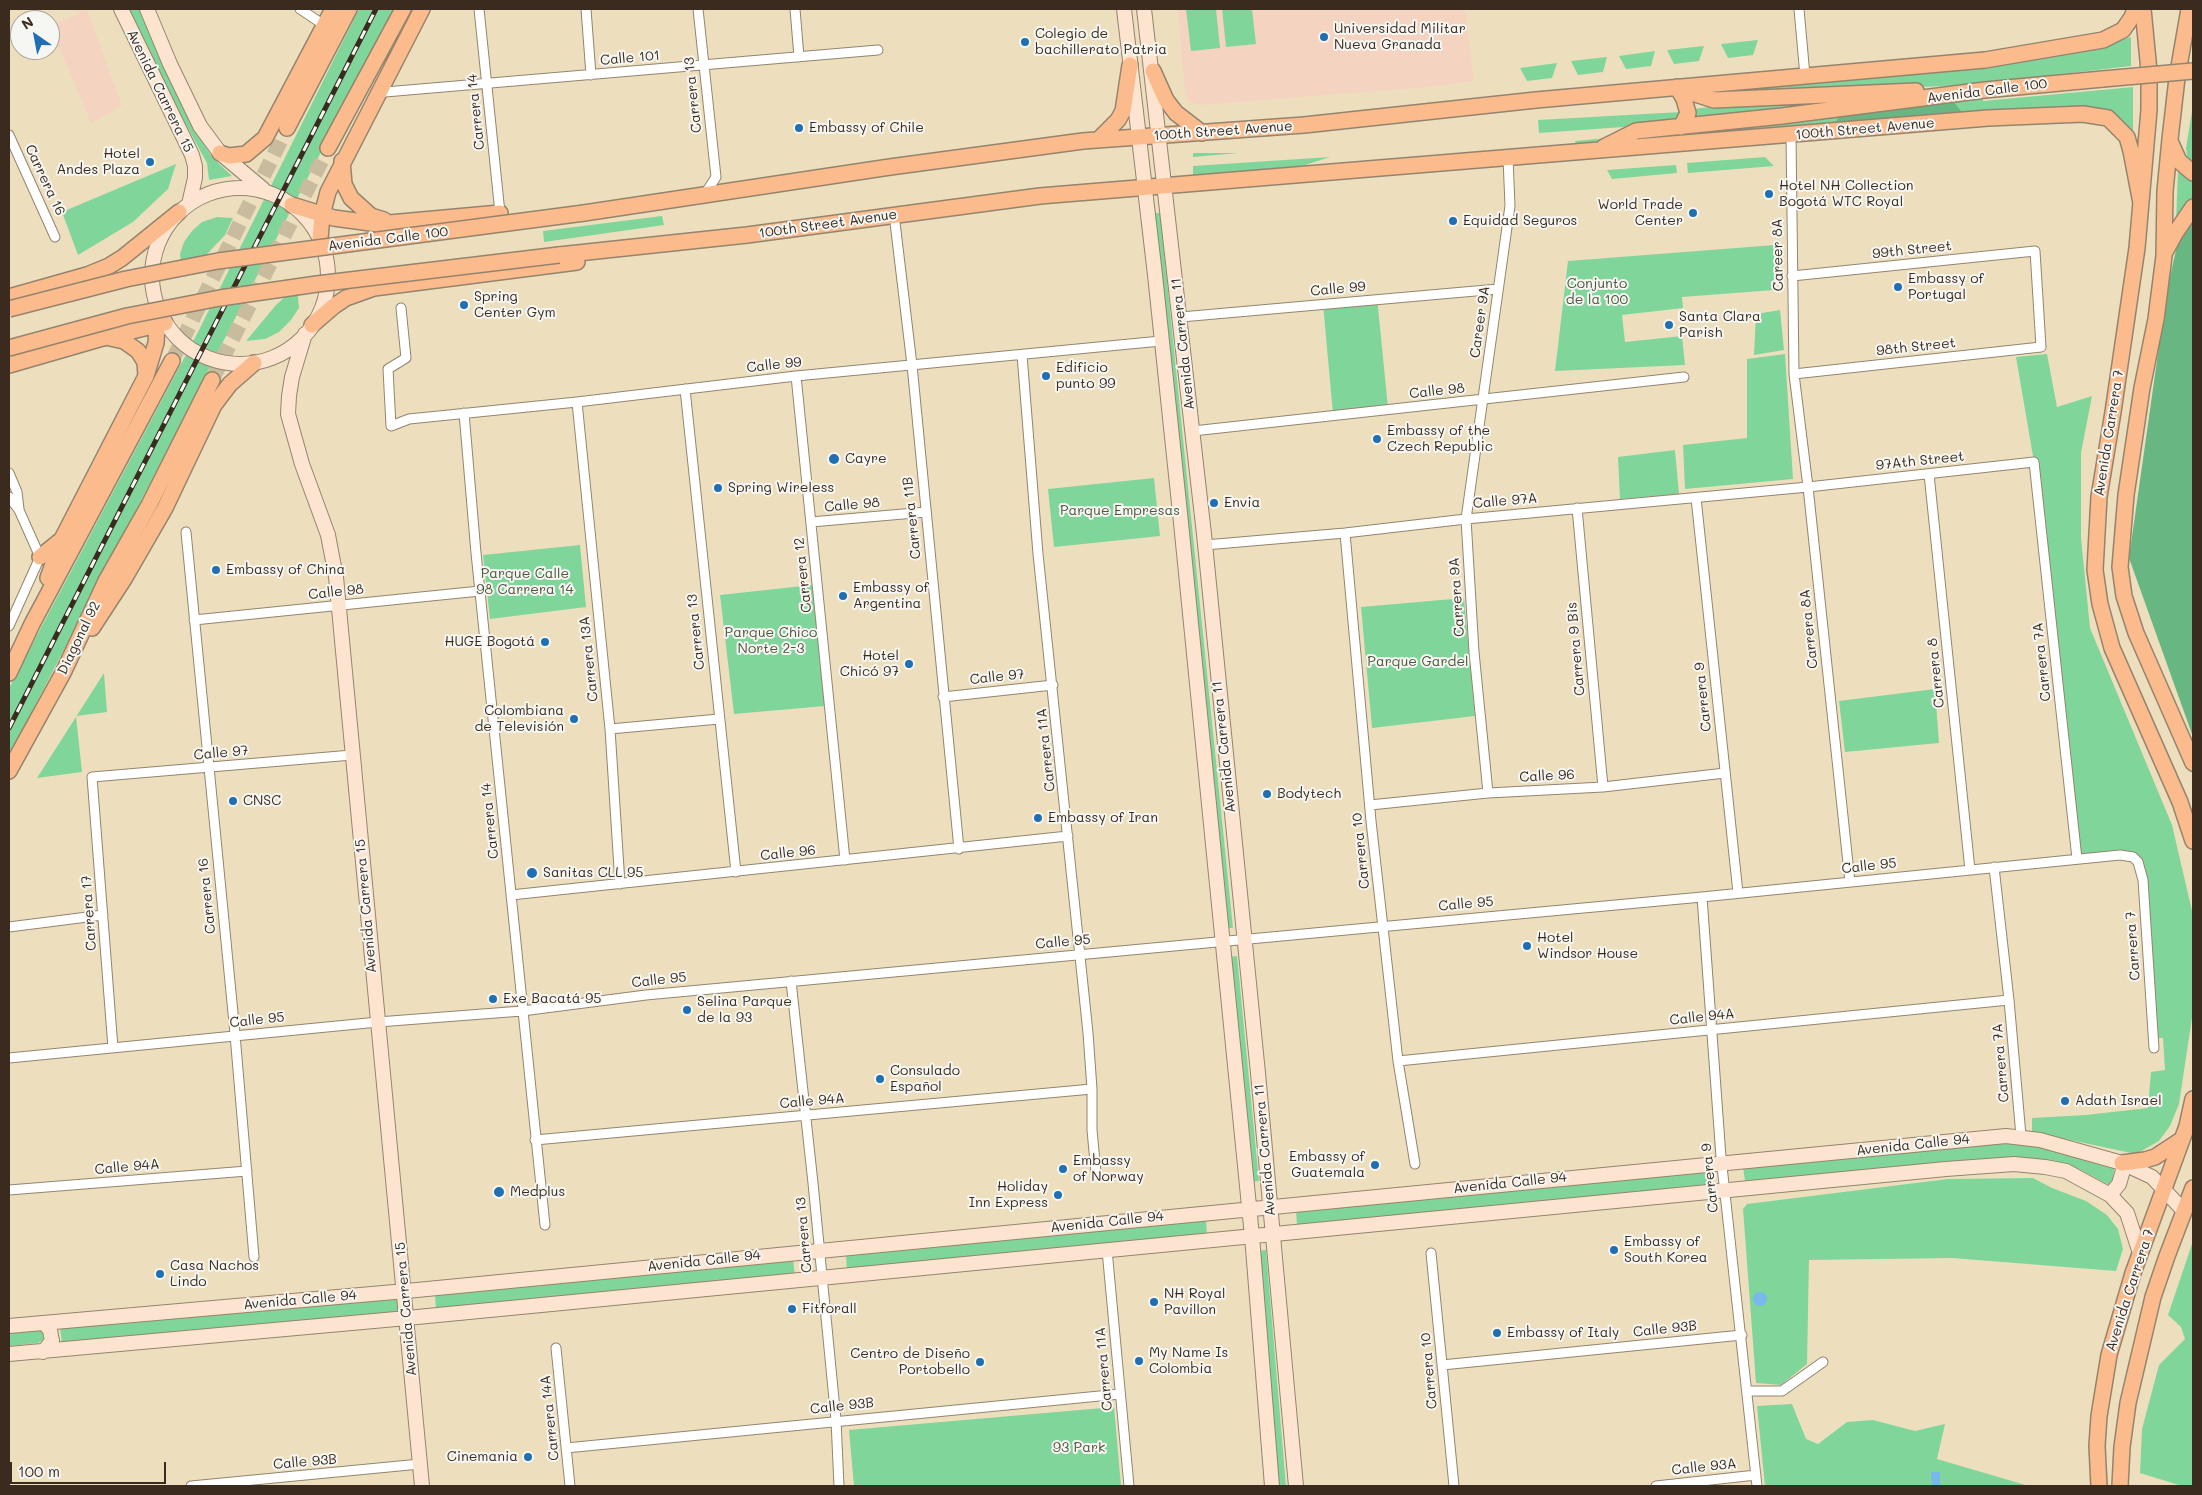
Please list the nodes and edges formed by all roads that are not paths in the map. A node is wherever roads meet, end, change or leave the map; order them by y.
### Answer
1 (121, 9) edge
2 (147, 9) edge
3 (300, 9) edge
4 (333, 9) edge
5 (349, 9) edge
6 (403, 9) edge
7 (422, 9) edge
8 (480, 9) edge
9 (586, 9) edge
10 (698, 9) edge
11 (795, 9) edge
12 (1124, 9) edge
13 (1144, 9) edge
14 (1799, 9) edge
15 (2136, 9) edge
16 (2143, 9) edge
17 (2189, 9) edge
18 (324, 25) junction
19 (878, 50) dead end
20 (799, 56) junction
21 (704, 65) junction
22 (1130, 65) junction
23 (1152, 72) junction
24 (2193, 72) edge
25 (591, 75) junction
26 (1805, 76) junction
27 (487, 84) junction
28 (1677, 87) junction
29 (1985, 90) junction
30 (385, 92) dead end
31 (1715, 123) junction
32 (1681, 127) junction
33 (287, 128) tunnel mouth
34 (1202, 133) junction
35 (9, 135) edge
36 (1160, 135) junction
37 (1791, 135) junction
38 (1139, 136) junction
39 (1099, 139) junction
40 (2170, 139) junction
41 (1691, 143) junction
42 (328, 148) tunnel mouth
43 (1596, 151) junction
44 (220, 153) junction
45 (1508, 158) junction
46 (342, 161) junction
47 (2193, 173) edge
48 (1166, 186) junction
49 (1145, 187) junction
50 (713, 188) junction
51 (265, 192) junction
52 (2141, 203) junction
53 (292, 205) junction
54 (184, 208) junction
55 (2193, 208) edge
56 (500, 213) joint
57 (894, 214) junction
58 (322, 215) junction
59 (395, 223) junction
60 (747, 235) junction
61 (56, 237) dead end
62 (320, 239) junction
63 (2164, 256) junction
64 (1792, 276) junction
65 (1498, 288) junction
66 (9, 297) edge
67 (401, 308) dead end
68 (9, 310) edge
69 (1181, 317) junction
70 (160, 319) junction
71 (309, 330) junction
72 (99, 339) junction
73 (1161, 341) junction
74 (2041, 347) joint
75 (9, 348) edge
76 (1022, 355) junction
77 (172, 361) tunnel mouth
78 (254, 362) junction
79 (9, 365) edge
80 (912, 365) junction
81 (1794, 374) junction
82 (146, 376) junction
83 (796, 376) junction
84 (1684, 377) dead end
85 (212, 380) tunnel mouth
86 (685, 389) junction
87 (1483, 400) junction
88 (577, 402) junction
89 (464, 414) junction
90 (1193, 431) junction
91 (2034, 462) joint
92 (9, 474) edge
93 (1929, 474) junction
94 (1808, 487) junction
95 (9, 497) edge
96 (1696, 498) junction
97 (1577, 508) junction
98 (19, 510) junction
99 (926, 512) junction
100 (1466, 519) junction
101 (811, 522) junction
102 (186, 532) dead end
103 (1345, 533) junction
104 (62, 539) junction
105 (1205, 544) junction
106 (40, 557) junction
107 (480, 591) junction
108 (339, 605) junction
109 (194, 620) junction
110 (32, 624) junction
111 (9, 626) edge
112 (9, 673) edge
113 (62, 673) junction
114 (1053, 685) junction
115 (943, 696) junction
116 (719, 719) junction
117 (610, 729) junction
118 (352, 755) junction
119 (2193, 763) edge
120 (208, 768) junction
121 (9, 771) edge
122 (1725, 774) junction
123 (92, 777) joint
124 (1603, 787) junction
125 (1488, 793) junction
126 (1370, 805) junction
127 (1068, 836) junction
128 (2193, 841) edge
129 (959, 848) junction
130 (2120, 855) joint
131 (2077, 859) junction
132 (845, 860) junction
133 (1994, 868) junction
134 (1970, 870) junction
135 (736, 872) junction
136 (1850, 882) junction
137 (620, 884) junction
138 (1738, 893) junction
139 (511, 895) junction
140 (1702, 897) junction
141 (103, 915) junction
142 (1383, 925) junction
143 (9, 927) edge
144 (1244, 938) junction
145 (1222, 940) junction
146 (1078, 954) junction
147 (791, 981) junction
148 (2009, 1000) junction
149 (522, 1012) junction
150 (378, 1022) junction
151 (1710, 1030) junction
152 (235, 1036) junction
153 (113, 1048) junction
154 (2154, 1048) dead end
155 (9, 1058) edge
156 (1398, 1061) junction
157 (1092, 1089) junction
158 (2193, 1100) edge
159 (806, 1115) junction
160 (2021, 1136) junction
161 (536, 1140) junction
162 (2182, 1140) junction
163 (1722, 1162) junction
164 (2122, 1163) junction
165 (1414, 1164) dead end
166 (246, 1171) junction
167 (1096, 1173) dead end
168 (2164, 1188) junction
169 (2193, 1188) edge
170 (9, 1190) edge
171 (1725, 1190) junction
172 (2110, 1195) junction
173 (1270, 1206) junction
174 (1249, 1209) junction
175 (2184, 1210) junction
176 (545, 1225) dead end
177 (1273, 1234) junction
178 (1252, 1236) junction
179 (820, 1250) junction
180 (1107, 1250) junction
181 (1431, 1253) dead end
182 (2140, 1253) junction
183 (254, 1257) dead end
184 (822, 1278) junction
185 (404, 1290) junction
186 (407, 1318) junction
187 (44, 1323) junction
188 (9, 1326) edge
189 (1742, 1336) junction
190 (556, 1348) dead end
191 (44, 1352) junction
192 (9, 1354) edge
193 (1823, 1362) dead end
194 (1442, 1365) junction
195 (1747, 1391) junction
196 (1120, 1394) junction
197 (836, 1420) junction
198 (566, 1448) junction
199 (420, 1464) junction
200 (1756, 1475) junction
201 (272, 1482) edge
202 (191, 1486) edge
203 (422, 1486) edge
204 (570, 1486) edge
205 (839, 1486) edge
206 (1129, 1486) edge
207 (1272, 1486) edge
208 (1296, 1486) edge
209 (1454, 1486) edge
210 (1656, 1486) edge
211 (1757, 1486) edge
212 (2098, 1486) edge
213 (2120, 1486) edge

1 - 54 main road, Avenida Carrera 15
2 - 44 main road, Avenida Carrera 15
3 - 18 street
4 - 18 main road
5 - 33 main road
6 - 42 main road
7 - 46 main road
8 - 27 street, Carrera 14
9 - 25 street
10 - 21 street, Carrera 13
11 - 20 street
12 - 22 main road, Avenida Carrera 11
13 - 23 main road, Avenida Carrera 11
14 - 26 street
15 - 26 main road, 100th Street Avenue
16 - 52 main road, Avenida Carrera 7
17 - 40 main road, Avenida Carrera 7
18 - 44 main road
19 - 20 street, Calle 101
20 - 21 street, Calle 101
21 - 25 street, Calle 101
21 - 50 street, Carrera 13
22 - 38 main road, Avenida Carrera 11
22 - 39 main road
23 - 34 main road
23 - 36 main road, Avenida Carrera 11
24 - 29 main road, Avenida Calle 100, bridge
25 - 27 street, Calle 101
26 - 28 main road, 100th Street Avenue
27 - 30 street, Calle 101
27 - 56 street, Carrera 14
28 - 29 main road, 100th Street Avenue
28 - 32 main road
28 - 34 main road, 100th Street Avenue
29 - 31 main road, Avenida Calle 100
31 - 32 main road, 100th Street Avenue
31 - 41 main road
32 - 43 main road, 100th Street Avenue
34 - 36 main road, 100th Street Avenue
35 - 61 street, Carrera 16
36 - 38 main road, 100th Street Avenue
36 - 48 main road, Avenida Carrera 11
37 - 41 main road, 100th Street Avenue
37 - 52 main road, 100th Street Avenue
37 - 64 street, Career 8A
38 - 39 main road, 100th Street Avenue
38 - 49 main road, Avenida Carrera 11
39 - 50 main road, 100th Street Avenue
40 - 47 main road
40 - 63 main road, Avenida Carrera 7
41 - 43 main road, 100th Street Avenue
43 - 45 main road, 100th Street Avenue
44 - 51 main road, Avenida Carrera 15
45 - 48 main road, 100th Street Avenue
45 - 65 street, Career 9A
46 - 58 main road
46 - 59 main road
48 - 49 main road, 100th Street Avenue
48 - 69 main road, Avenida Carrera 11
49 - 57 main road, 100th Street Avenue
49 - 73 main road, Avenida Carrera 11
50 - 68 main road, Avenida Calle 100, bridge
51 - 53 main road
51 - 54 main road
52 - 128 main road, Avenida Carrera 7
53 - 58 main road
53 - 62 main road
54 - 66 main road
54 - 70 main road
55 - 63 main road
56 - 59 main road
57 - 60 main road, 100th Street Avenue
57 - 80 street, Carrera 11B
58 - 59 main road
58 - 62 main road
60 - 71 main road
60 - 75 main road, bridge
62 - 71 main road
63 - 119 main road, Avenida Carrera 7
64 - 74 street, 99th Street
64 - 81 street, Career 8A
65 - 69 street, Calle 99
65 - 87 street, Career 9A
67 - 89 street, Calle 99
69 - 90 main road, Avenida Carrera 11
70 - 72 main road
70 - 78 main road
70 - 82 main road
71 - 78 main road
71 - 108 main road, Avenida Carrera 15
72 - 79 main road
72 - 82 main road
73 - 76 street, Calle 99
73 - 145 main road, Avenida Carrera 11
74 - 81 street, 98th Street
76 - 80 street, Calle 99
76 - 114 street, Carrera 11A
77 - 110 main road
78 - 113 main road
80 - 83 street, Calle 99
80 - 99 street, Carrera 11B
81 - 94 street, Carrera 8A
82 - 104 main road
83 - 86 street, Calle 99
83 - 101 street, Carrera 12
84 - 87 street, Calle 98
85 - 113 main road, Diagonal 92
86 - 88 street, Calle 99
86 - 116 street, Carrera 13
87 - 90 street, Calle 98
87 - 100 street, Career 9A
88 - 89 street, Calle 99
88 - 117 street, Carrera 13A
89 - 107 street, Carrera 14
90 - 105 main road, Avenida Carrera 11
91 - 93 street, 97Ath Street
91 - 131 street, Carrera 7A
92 - 98 street
93 - 94 street, 97Ath Street
93 - 134 street, Carrera 8
94 - 96 street, Calle 97A
94 - 136 street, Carrera 8A
95 - 98 street
96 - 97 street, Calle 97A
96 - 122 street, Carrera 9
97 - 100 street, Calle 97A
97 - 124 street, Carrera 9 Bis
98 - 106 street
99 - 101 street, Calle 98
99 - 115 street, Carrera 11B
100 - 103 street, Calle 97A
100 - 125 street, Carrera 9A
101 - 132 street, Carrera 12
102 - 109 street, Carrera 16
103 - 105 street, Calle 97A
103 - 126 street, Carrera 10
104 - 106 main road
104 - 110 main road
105 - 144 main road, Avenida Carrera 11
106 - 111 street
107 - 108 street, Calle 98
107 - 139 street, Carrera 14
108 - 109 street, Calle 98
108 - 118 main road, Avenida Carrera 15
109 - 120 street, Carrera 16
110 - 112 main road
113 - 121 main road, Diagonal 92
114 - 115 street, Calle 97
114 - 127 street, Carrera 11A
115 - 129 street, Carrera 11B
116 - 117 street
116 - 135 street, Carrera 13
117 - 137 street, Carrera 13A
118 - 120 street, Calle 97
118 - 150 main road, Avenida Carrera 15
120 - 123 street, Calle 97
120 - 152 street, Carrera 16
122 - 124 street, Calle 96
122 - 138 street, Carrera 9
123 - 141 street, Carrera 17
124 - 125 street, Calle 96
125 - 126 street, Calle 96
126 - 142 street, Carrera 10
127 - 129 street, Calle 96
127 - 146 street, Carrera 11A
129 - 132 street, Calle 96
130 - 131 street, Calle 95
130 - 154 street, Carrera 7
131 - 133 street, Calle 95
132 - 135 street, Calle 96
133 - 134 street, Calle 95
133 - 148 street, Carrera 7A
134 - 136 street, Calle 95
135 - 137 street, Calle 96
136 - 138 street, Calle 95
137 - 139 street, Calle 96
138 - 140 street, Calle 95
139 - 149 street, Carrera 14
140 - 142 street, Calle 95
140 - 151 street, Carrera 9
141 - 143 street
141 - 153 street, Carrera 17
142 - 144 street, Calle 95
142 - 156 street, Carrera 10
144 - 145 street, Calle 95
144 - 173 main road, Avenida Carrera 11
145 - 146 street, Calle 95
145 - 174 main road, Avenida Carrera 11
146 - 147 street, Calle 95
146 - 157 street, Carrera 11A
147 - 149 street, Calle 95
147 - 159 street, Carrera 13
148 - 151 street, Calle 94A
148 - 160 street, Carrera 7A
149 - 150 street, Calle 95
149 - 161 street, Carrera 14
150 - 152 street, Calle 95
150 - 185 main road, Avenida Carrera 15
151 - 156 street, Calle 94A
151 - 163 street, Carrera 9
152 - 153 street, Calle 95
152 - 166 street, Carrera 16
153 - 155 street, Calle 95
156 - 165 street, Carrera 10
157 - 159 street, Calle 94A
157 - 167 street, Carrera 11A
158 - 162 main road, Avenida Carrera 7
159 - 161 street, Calle 94A
159 - 179 street, Carrera 13
160 - 163 main road, Avenida Calle 94
160 - 164 main road, Avenida Calle 94
161 - 176 street, Carrera 14
162 - 164 main road
162 - 168 main road, Avenida Carrera 7
163 - 171 street, Carrera 9
163 - 173 main road, Avenida Calle 94
164 - 168 main road, Avenida Calle 94
164 - 172 main road
166 - 170 street, Calle 94A
166 - 183 street, Carrera 16
168 - 175 main road, Avenida Calle 94
168 - 182 main road, Avenida Carrera 7
169 - 175 main road, Avenida Carrera 7
171 - 172 main road, Avenida Calle 94
171 - 177 main road, Avenida Calle 94
171 - 189 street, Carrera 9
172 - 182 main road, Avenida Calle 94
173 - 174 main road, Avenida Calle 94
173 - 177 main road, Avenida Carrera 11
174 - 178 main road, Avenida Carrera 11
174 - 179 main road, Avenida Calle 94
175 - 213 main road, Avenida Carrera 7
177 - 178 main road, Avenida Calle 94
177 - 208 main road, Avenida Carrera 11
178 - 180 main road, Avenida Calle 94
178 - 207 main road, Avenida Carrera 11
179 - 184 street, Carrera 13
179 - 185 main road, Avenida Calle 94
180 - 184 main road, Avenida Calle 94
180 - 196 street, Carrera 11A
181 - 194 street, Carrera 10
182 - 212 main road, Avenida Carrera 7
184 - 186 main road, Avenida Calle 94
184 - 197 street, Carrera 13
185 - 186 main road, Avenida Carrera 15
185 - 187 main road, Avenida Calle 94
186 - 191 main road, Avenida Calle 94
186 - 199 main road, Avenida Carrera 15
187 - 188 main road, Avenida Calle 94
187 - 191 main road
189 - 194 street, Calle 93B
189 - 195 street, Carrera 9
190 - 198 street, Carrera 14A
191 - 192 main road, Avenida Calle 94
193 - 195 street
194 - 209 street, Carrera 10
195 - 200 street, Carrera 9
196 - 197 street, Calle 93B
196 - 206 street, Carrera 11A
197 - 198 street, Calle 93B
197 - 205 street, Carrera 13
198 - 204 street, Carrera 14A
199 - 201 street, Calle 93B
199 - 203 main road, Avenida Carrera 15
200 - 210 street, Calle 93A
200 - 211 street, Carrera 9
201 - 202 street, Calle 93B

